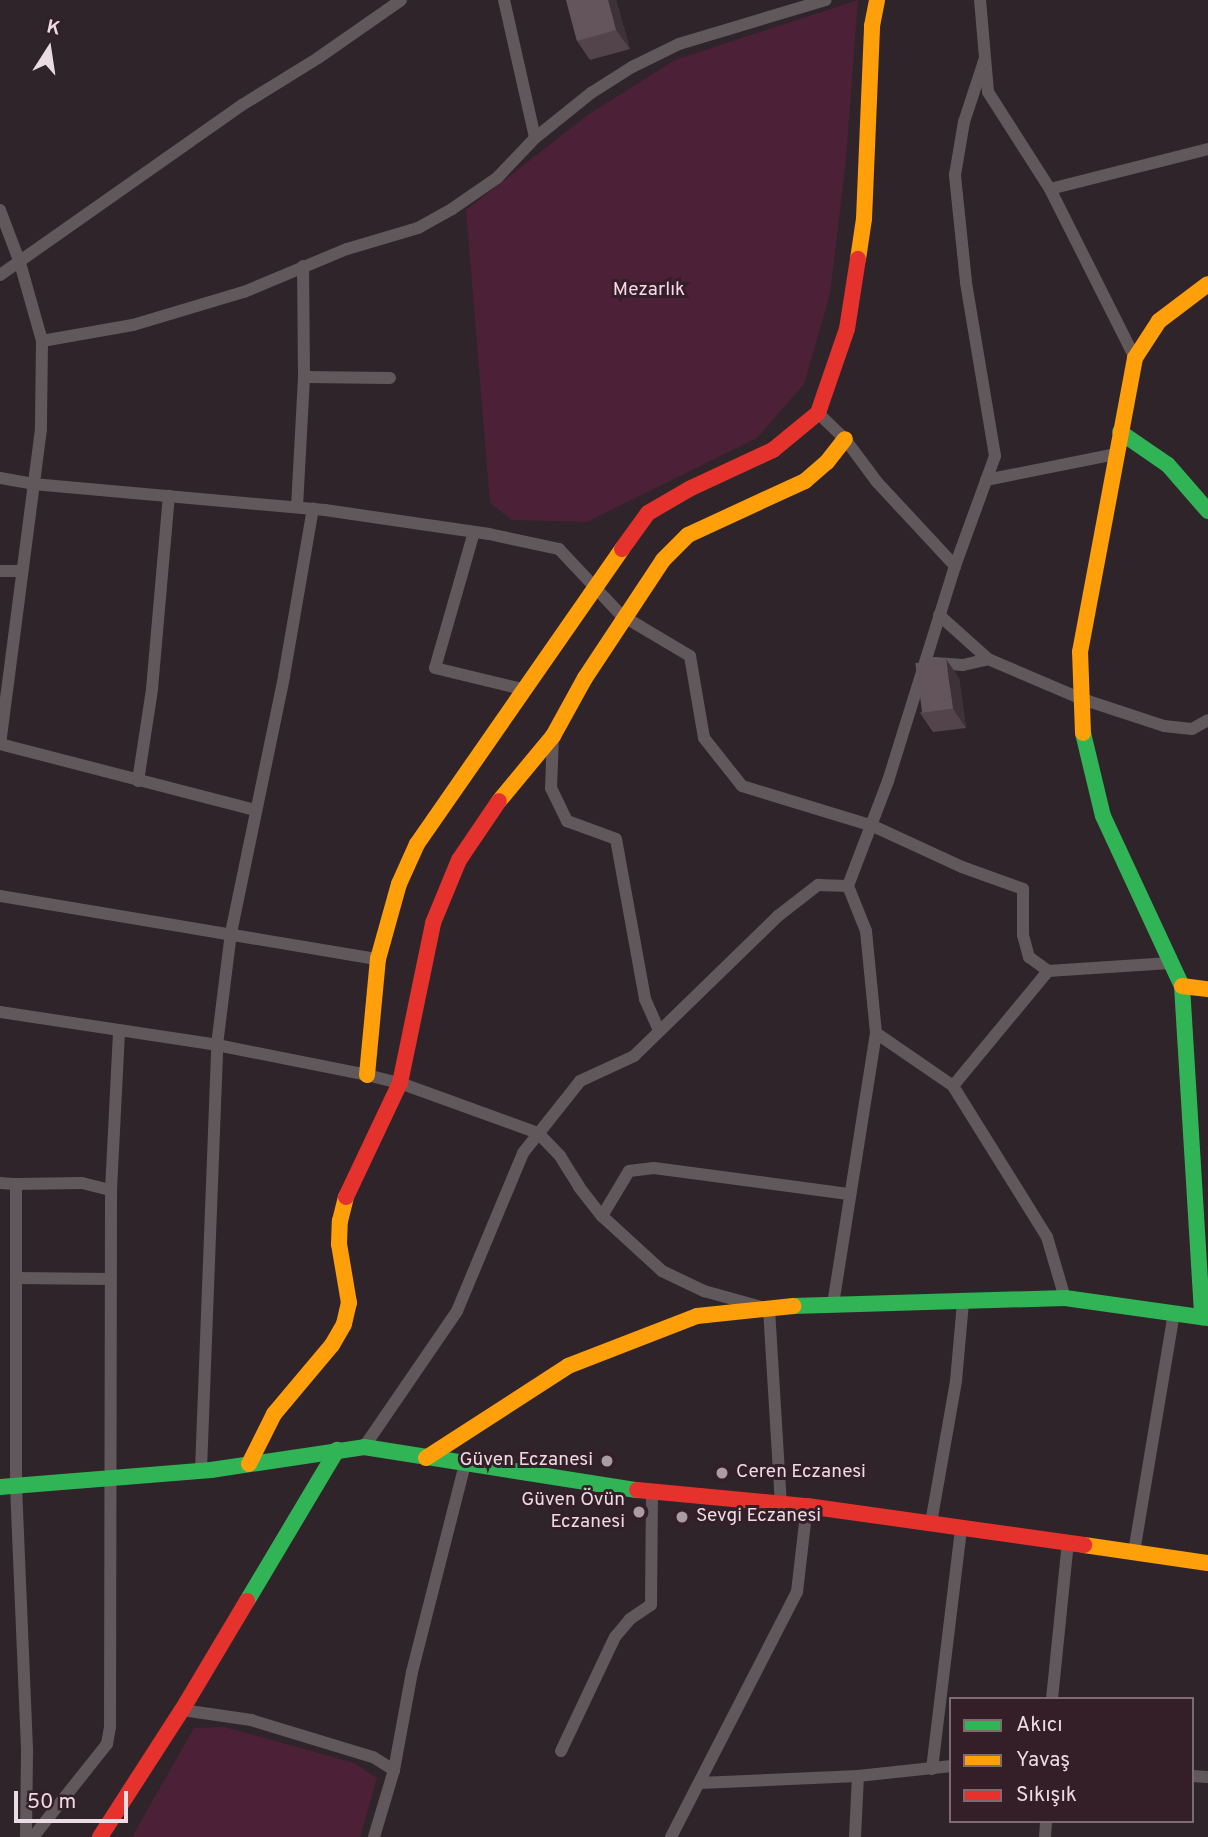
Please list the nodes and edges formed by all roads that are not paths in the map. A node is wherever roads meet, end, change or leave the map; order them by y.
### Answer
1 (401, 0) edge
2 (504, 0) edge
3 (826, 0) edge
4 (877, 0) edge
5 (980, 0) edge
6 (985, 58) junction
7 (535, 138) junction
8 (1208, 149) edge
9 (1050, 189) junction
10 (0, 210) edge
11 (20, 263) junction
12 (303, 266) junction
13 (0, 275) edge
14 (1208, 284) edge
15 (42, 341) junction
16 (1135, 358) junction
17 (304, 377) junction
18 (390, 378) dead end
19 (818, 413) junction
20 (1120, 432) junction
21 (845, 439) junction
22 (1116, 454) junction
23 (0, 478) edge
24 (986, 480) junction
25 (33, 484) junction
26 (169, 496) junction
27 (297, 507) junction
28 (313, 508) junction
29 (1208, 511) edge
30 (474, 532) junction
31 (954, 566) junction
32 (0, 571) edge
33 (20, 571) junction
34 (595, 591) junction
35 (939, 615) junction
36 (624, 618) junction
37 (988, 659) junction
38 (925, 662) junction
39 (522, 689) junction
40 (1082, 699) junction
41 (1208, 720) edge
42 (553, 736) junction
43 (0, 743) edge
44 (138, 781) junction
45 (257, 810) junction
46 (873, 826) junction
47 (848, 886) junction
48 (0, 897) edge
49 (231, 933) junction
50 (378, 959) junction
51 (1170, 963) junction
52 (1048, 971) junction
53 (1182, 985) junction
54 (1208, 989) edge
55 (0, 1012) edge
56 (659, 1030) junction
57 (119, 1031) junction
58 (876, 1033) junction
59 (217, 1045) junction
60 (367, 1075) junction
61 (400, 1083) junction
62 (953, 1086) junction
63 (538, 1133) junction
64 (0, 1183) edge
65 (16, 1184) junction
66 (111, 1191) junction
67 (850, 1194) junction
68 (602, 1216) junction
69 (16, 1278) junction
70 (110, 1279) junction
71 (1065, 1298) junction
72 (963, 1301) junction
73 (833, 1304) junction
74 (769, 1309) junction
75 (1174, 1314) junction
76 (1205, 1317) edge
77 (364, 1447) junction
78 (337, 1450) junction
79 (426, 1458) junction
80 (249, 1464) junction
81 (465, 1464) junction
82 (201, 1471) junction
83 (109, 1478) junction
84 (8, 1486) edge
85 (652, 1491) junction
86 (780, 1504) junction
87 (807, 1506) junction
88 (930, 1523) junction
89 (961, 1528) junction
90 (1068, 1542) junction
91 (1135, 1552) junction
92 (1208, 1563) edge
93 (1052, 1697) edge
94 (183, 1710) junction
95 (561, 1751) dead end
96 (949, 1766) edge
97 (932, 1769) junction
98 (394, 1770) junction
99 (858, 1776) junction
100 (699, 1783) junction
101 (26, 1837) edge
102 (33, 1837) edge
103 (100, 1837) edge
104 (374, 1837) edge
105 (671, 1837) edge
106 (855, 1837) edge

1 - 11 street
2 - 7 street
3 - 7 street
4 - 19 street
5 - 6 street
6 - 9 street
6 - 24 street
7 - 12 street
8 - 9 street
9 - 16 street
10 - 11 street
11 - 13 street
11 - 15 street
12 - 15 street
12 - 17 street
14 - 16 street
15 - 25 street
16 - 20 street
17 - 18 street
17 - 27 street
19 - 21 street
19 - 34 street
20 - 22 street
20 - 29 street
21 - 31 street
21 - 36 street
22 - 24 street
22 - 40 street
23 - 25 street
24 - 31 street
25 - 26 street
25 - 33 street
26 - 27 street
26 - 44 street
27 - 28 street
28 - 30 street
28 - 45 street
30 - 34 street
30 - 39 street
31 - 35 street
32 - 33 street
33 - 43 street
34 - 36 street
34 - 39 street
35 - 37 street
35 - 38 street
36 - 42 street
36 - 46 street
37 - 38 street
37 - 40 street
38 - 46 street
39 - 50 street
40 - 41 street
40 - 51 street
42 - 56 street
42 - 61 street
43 - 44 street
44 - 45 street
45 - 49 street
46 - 47 street
46 - 52 street
47 - 56 street
47 - 58 street
48 - 49 street
49 - 50 street
49 - 59 street
50 - 60 street
51 - 52 street
51 - 53 street
52 - 62 street
53 - 54 street
53 - 76 street
55 - 57 street
56 - 63 street
57 - 59 street
57 - 66 street
58 - 62 street
58 - 67 street
59 - 60 street
59 - 82 street
60 - 61 street
61 - 63 street
61 - 80 street
62 - 71 street
63 - 68 street
63 - 77 street
64 - 65 street
65 - 66 street
65 - 69 street
66 - 70 street
67 - 68 street
67 - 73 street
68 - 74 street
69 - 70 street
69 - 84 street
70 - 83 street
71 - 72 street
71 - 75 street
72 - 73 street
72 - 88 street
73 - 74 street
74 - 79 street
74 - 86 street
75 - 76 street
75 - 91 street
77 - 78 street
77 - 79 street
78 - 80 street
78 - 94 street
79 - 81 street
80 - 82 street
81 - 85 street
81 - 98 street
82 - 83 street
83 - 84 street
83 - 102 street
84 - 101 street
85 - 86 street
85 - 95 street
86 - 87 street
87 - 88 street
87 - 100 street
88 - 89 street
89 - 90 street
89 - 97 street
90 - 91 street
90 - 93 street
91 - 92 street
94 - 98 street
94 - 103 street
96 - 97 street
97 - 99 street
98 - 104 street
99 - 100 street
99 - 106 street
100 - 105 street

